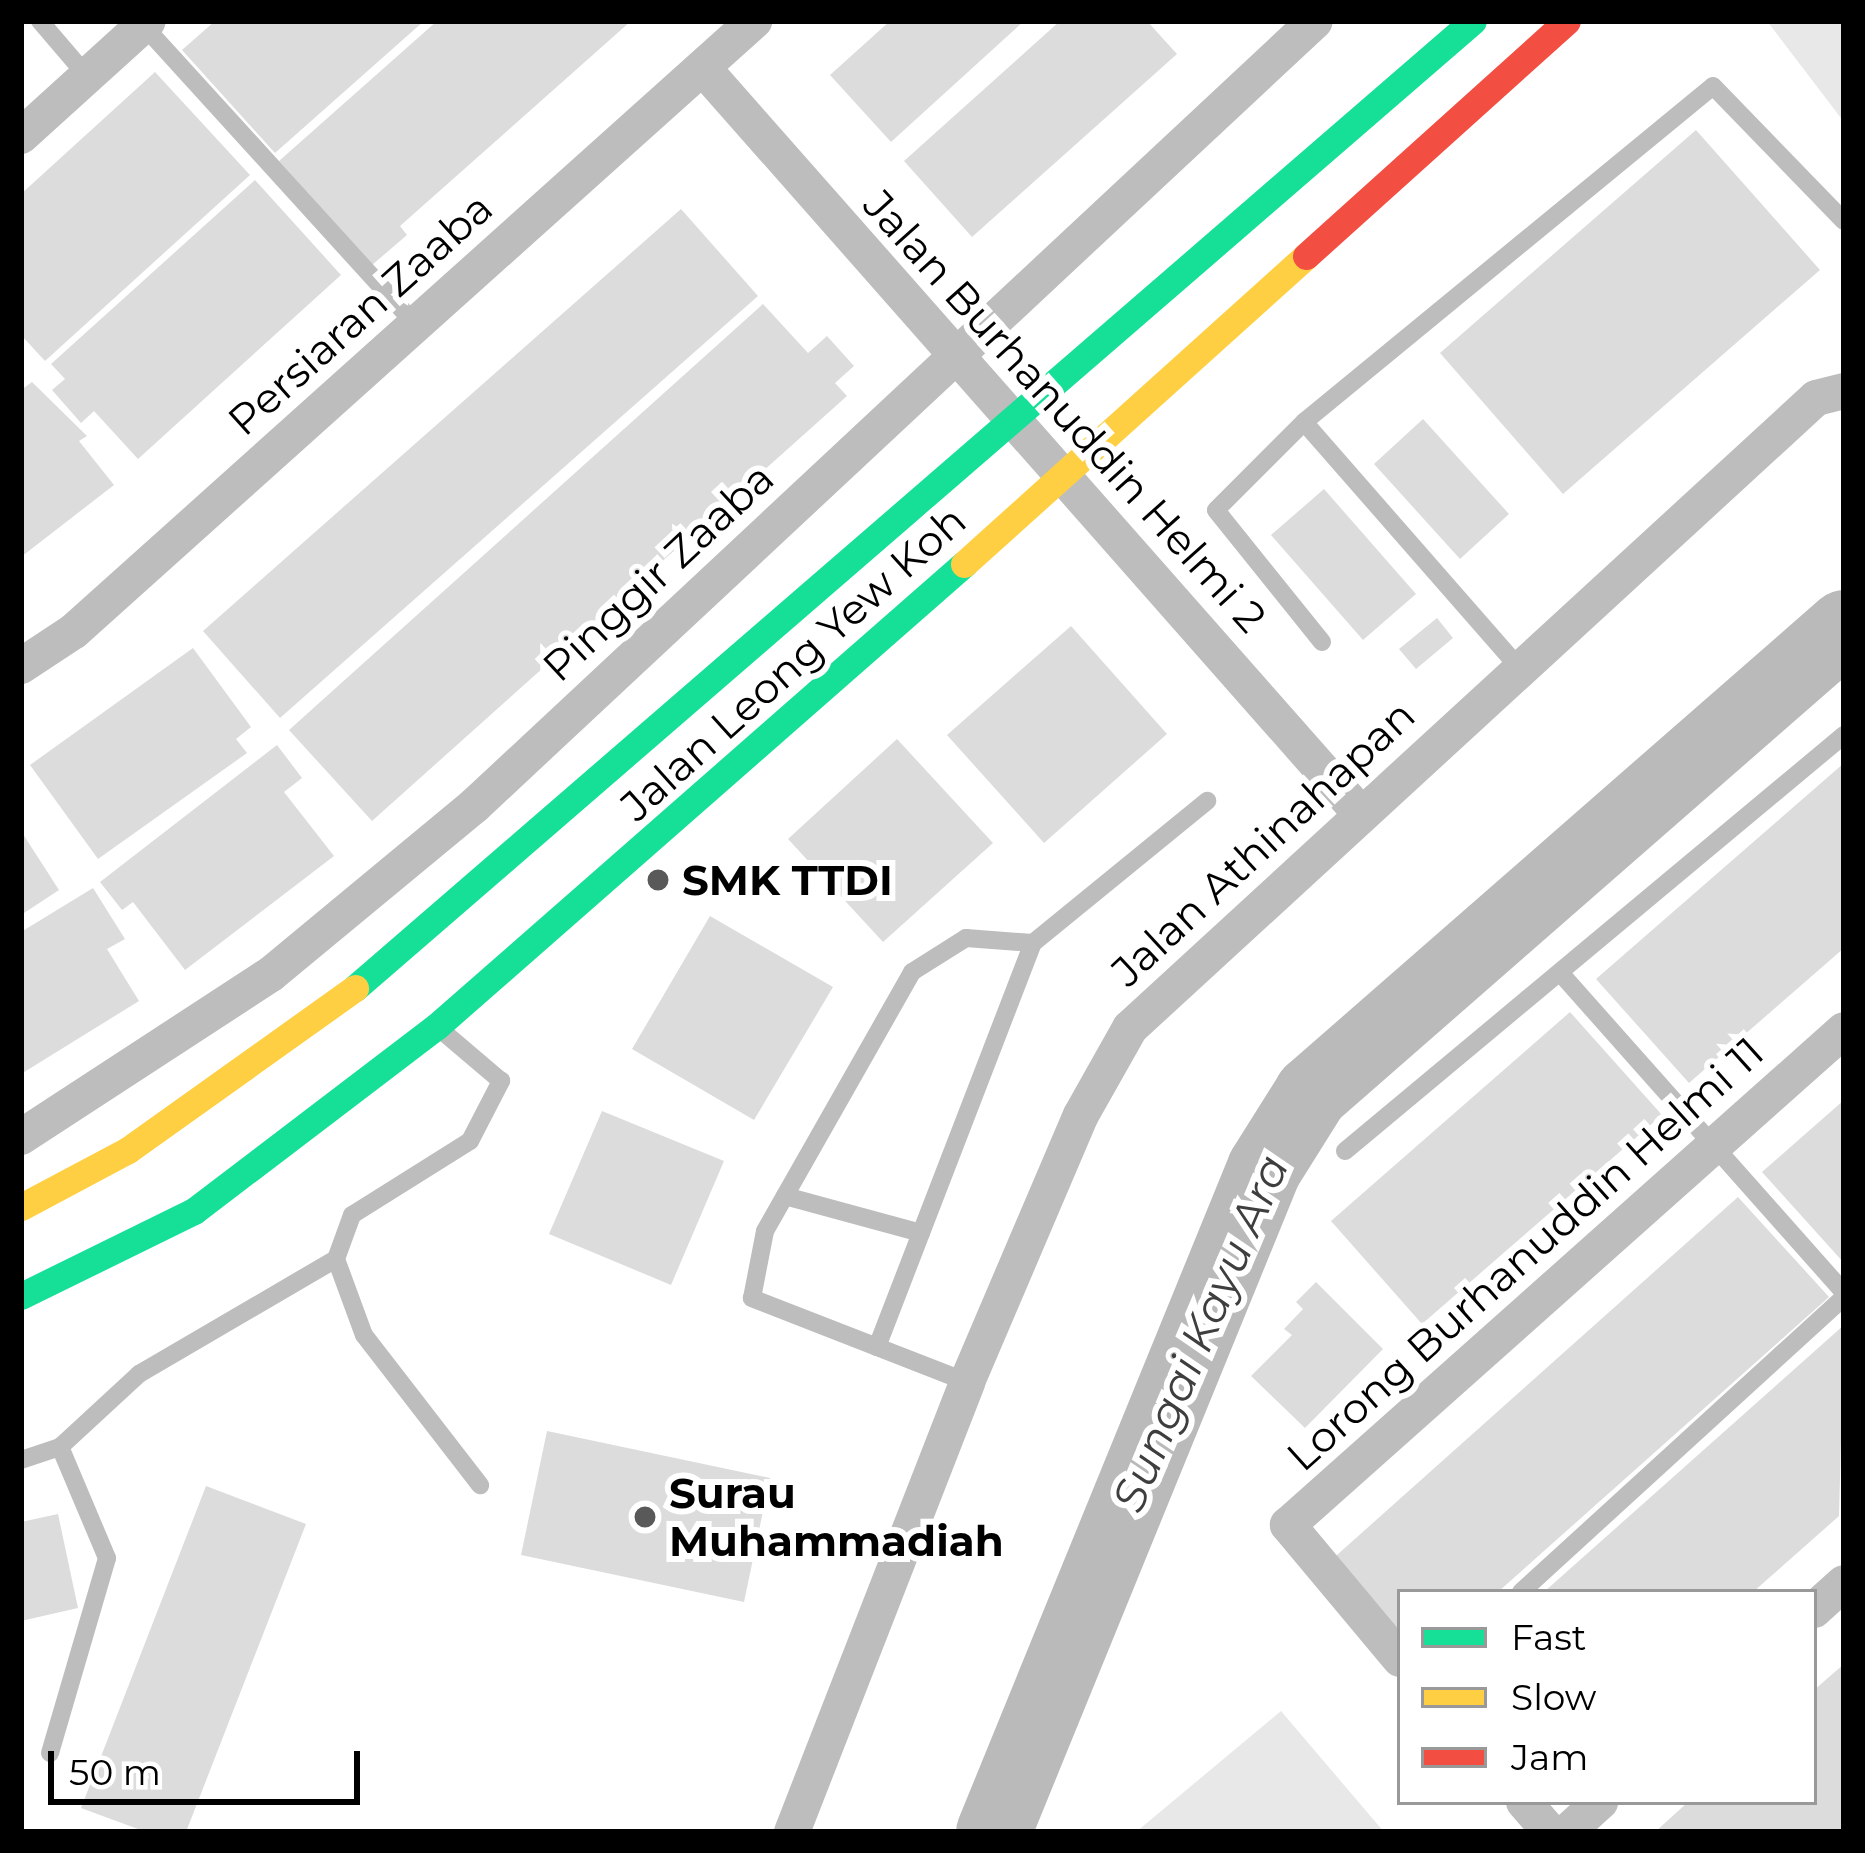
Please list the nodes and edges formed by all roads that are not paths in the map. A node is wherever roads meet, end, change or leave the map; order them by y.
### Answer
1 (40, 21) edge
2 (754, 21) edge
3 (1315, 21) edge
4 (1473, 21) edge
5 (1567, 21) edge
6 (146, 23) edge
7 (703, 68) junction
8 (87, 76) junction
9 (21, 136) edge
10 (1844, 221) edge
11 (416, 325) junction
12 (954, 357) junction
13 (1844, 391) edge
14 (1008, 417) junction
15 (1304, 422) junction
16 (1064, 478) junction
17 (1322, 642) dead end
18 (21, 666) edge
19 (1520, 669) junction
20 (1844, 735) edge
21 (1208, 801) dead end
22 (1360, 813) junction
23 (1033, 944) junction
24 (1563, 976) junction
25 (437, 1026) junction
26 (1844, 1030) edge
27 (21, 1137) edge
28 (1714, 1144) junction
29 (1345, 1150) dead end
30 (785, 1196) junction
31 (21, 1207) edge
32 (921, 1233) junction
33 (336, 1259) junction
34 (1844, 1294) edge
35 (21, 1296) edge
36 (877, 1347) junction
37 (967, 1382) junction
38 (60, 1447) junction
39 (21, 1460) edge
40 (480, 1485) dead end
41 (1844, 1582) edge
42 (1524, 1589) edge
43 (1817, 1607) edge
44 (1397, 1655) edge
45 (50, 1753) dead end
46 (1527, 1805) edge
47 (1597, 1805) edge
48 (792, 1832) edge
49 (1550, 1832) edge
50 (1567, 1832) edge

1 - 8 lane
2 - 7 street, Persiaran Zaaba
3 - 12 street, Pinggir Zaaba
4 - 14 street, Jalan Leong Yew Koh
5 - 16 street, Jalan Leong Yew Koh
6 - 8 street
6 - 11 lane
7 - 11 street, Persiaran Zaaba
7 - 12 street, Jalan Burhanuddin Helmi 2
8 - 9 street
10 - 15 lane
11 - 18 street, Persiaran Zaaba
12 - 14 street, Jalan Burhanuddin Helmi 2
12 - 27 street, Pinggir Zaaba
13 - 19 street, Jalan Athinahapan
14 - 16 street, Jalan Burhanuddin Helmi 2
14 - 31 street, Jalan Leong Yew Koh
15 - 17 lane
15 - 19 lane
16 - 22 street, Jalan Burhanuddin Helmi 2
16 - 25 street, Jalan Leong Yew Koh
19 - 22 street, Jalan Athinahapan
20 - 24 lane
21 - 23 lane
22 - 37 street, Jalan Athinahapan
23 - 30 lane
23 - 32 lane
24 - 28 lane
24 - 29 lane
25 - 33 lane
25 - 35 street, Jalan Leong Yew Koh
26 - 28 street, Lorong Burhanuddin Helmi 11
28 - 34 lane
28 - 44 street, Lorong Burhanuddin Helmi 11
30 - 32 lane
30 - 36 lane
32 - 36 lane
33 - 38 lane
33 - 40 lane
34 - 42 lane
36 - 37 lane
37 - 48 street, Jalan Athinahapan
38 - 39 lane
38 - 45 lane
41 - 43 street
46 - 49 street
47 - 50 street

